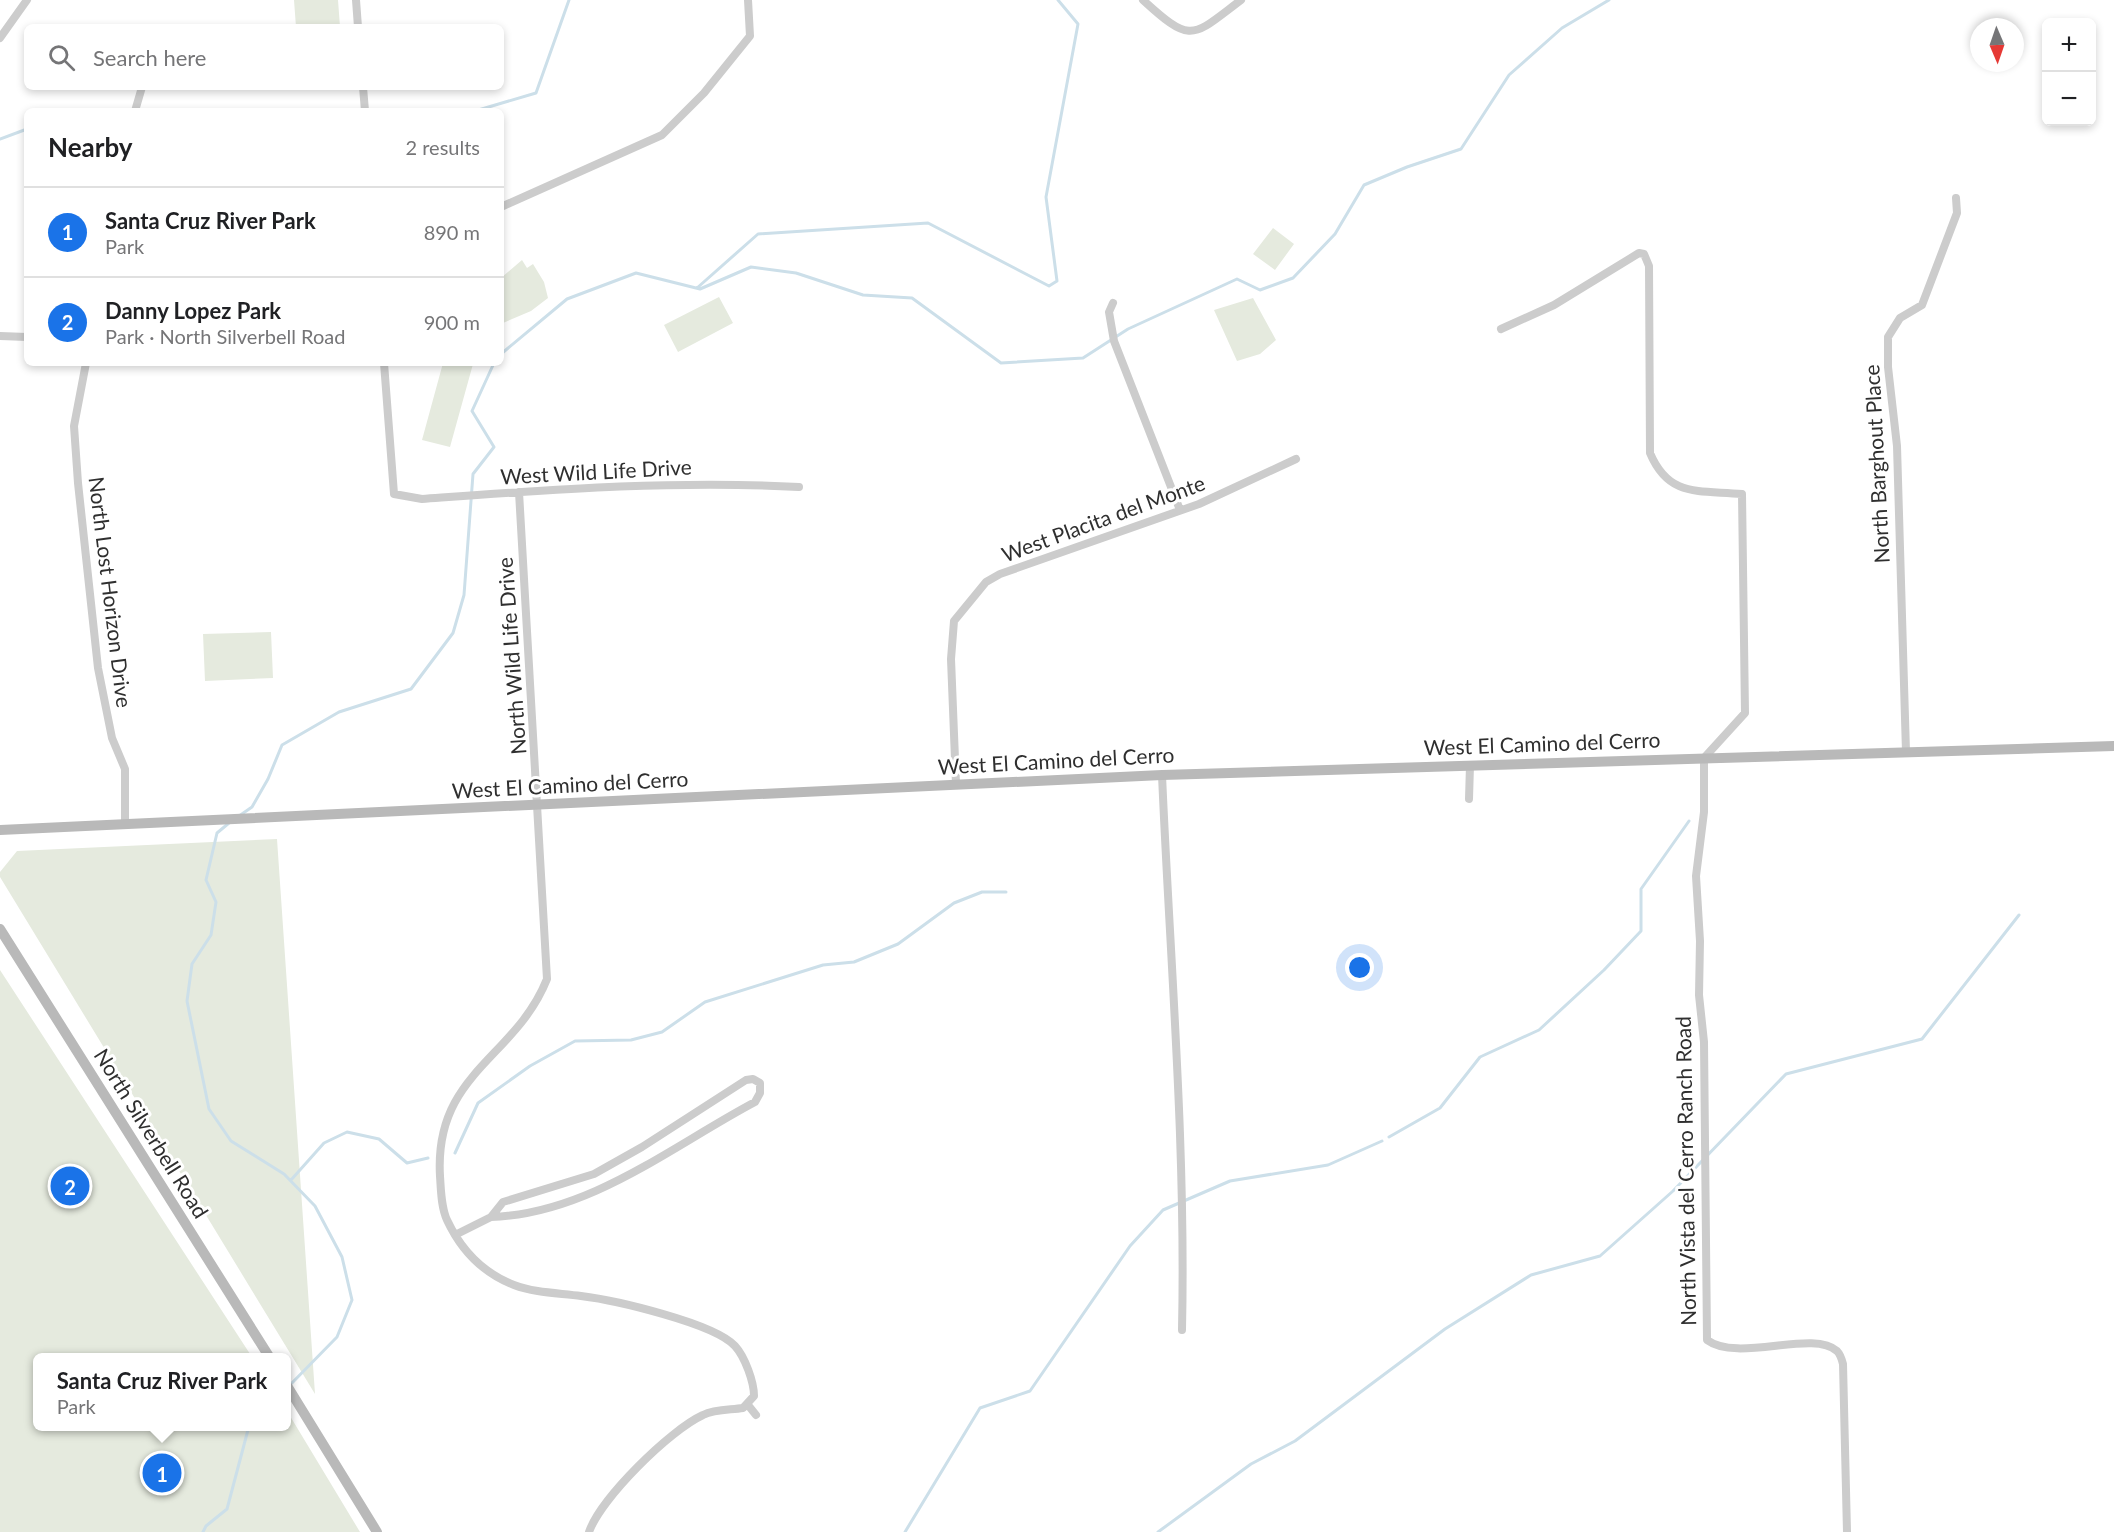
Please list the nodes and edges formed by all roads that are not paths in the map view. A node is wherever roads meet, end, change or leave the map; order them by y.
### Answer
1 (27, 0) edge
2 (356, 0) edge
3 (748, 0) edge
4 (1143, 0) edge
5 (1241, 0) edge
6 (358, 24) edge
7 (0, 38) edge
8 (141, 90) edge
9 (363, 90) edge
10 (136, 108) edge
11 (365, 108) edge
12 (1956, 198) dead end
13 (504, 206) edge
14 (1113, 303) dead end
15 (1502, 329) dead end
16 (0, 336) edge
17 (24, 337) edge
18 (85, 366) edge
19 (384, 366) edge
20 (1296, 459) dead end
21 (799, 487) dead end
22 (519, 492) junction
23 (1180, 510) junction
24 (2114, 746) edge
25 (1905, 752) junction
26 (1704, 758) junction
27 (1470, 765) junction
28 (1162, 775) junction
29 (956, 784) junction
30 (1469, 799) dead end
31 (539, 806) junction
32 (125, 824) junction
33 (2, 830) edge
34 (0, 929) edge
35 (491, 1217) junction
36 (455, 1235) junction
37 (1182, 1330) dead end
38 (267, 1353) edge
39 (291, 1392) edge
40 (748, 1405) junction
41 (756, 1415) dead end
42 (377, 1532) edge
43 (589, 1532) edge
44 (1847, 1532) edge

1 - 7 street
2 - 6 street
3 - 13 street
4 - 5 street
8 - 10 street
9 - 11 street
12 - 25 street, North Barghout Place
14 - 23 street
15 - 26 street
16 - 17 street
18 - 32 street, North Lost Horizon Drive
19 - 22 street, West Wild Life Drive
20 - 23 street, West Placita del Monte
21 - 22 street, West Wild Life Drive
22 - 31 street, North Wild Life Drive
23 - 29 street, West Placita del Monte
24 - 25 street, West El Camino del Cerro
25 - 26 street, West El Camino del Cerro
26 - 27 street, West El Camino del Cerro
26 - 44 street, North Vista del Cerro Ranch Road
27 - 28 street, West El Camino del Cerro
27 - 30 street, West El Camino del Cerro
28 - 29 street, West El Camino del Cerro
28 - 37 street
29 - 31 street, West El Camino del Cerro
31 - 32 street, West El Camino del Cerro
31 - 36 street, North Wild Life Drive
32 - 33 street, West El Camino del Cerro
34 - 38 street, North Silverbell Road
35 - 35 street
35 - 36 street
36 - 40 street, North Wild Life Drive
39 - 42 street
40 - 41 street
40 - 43 street

